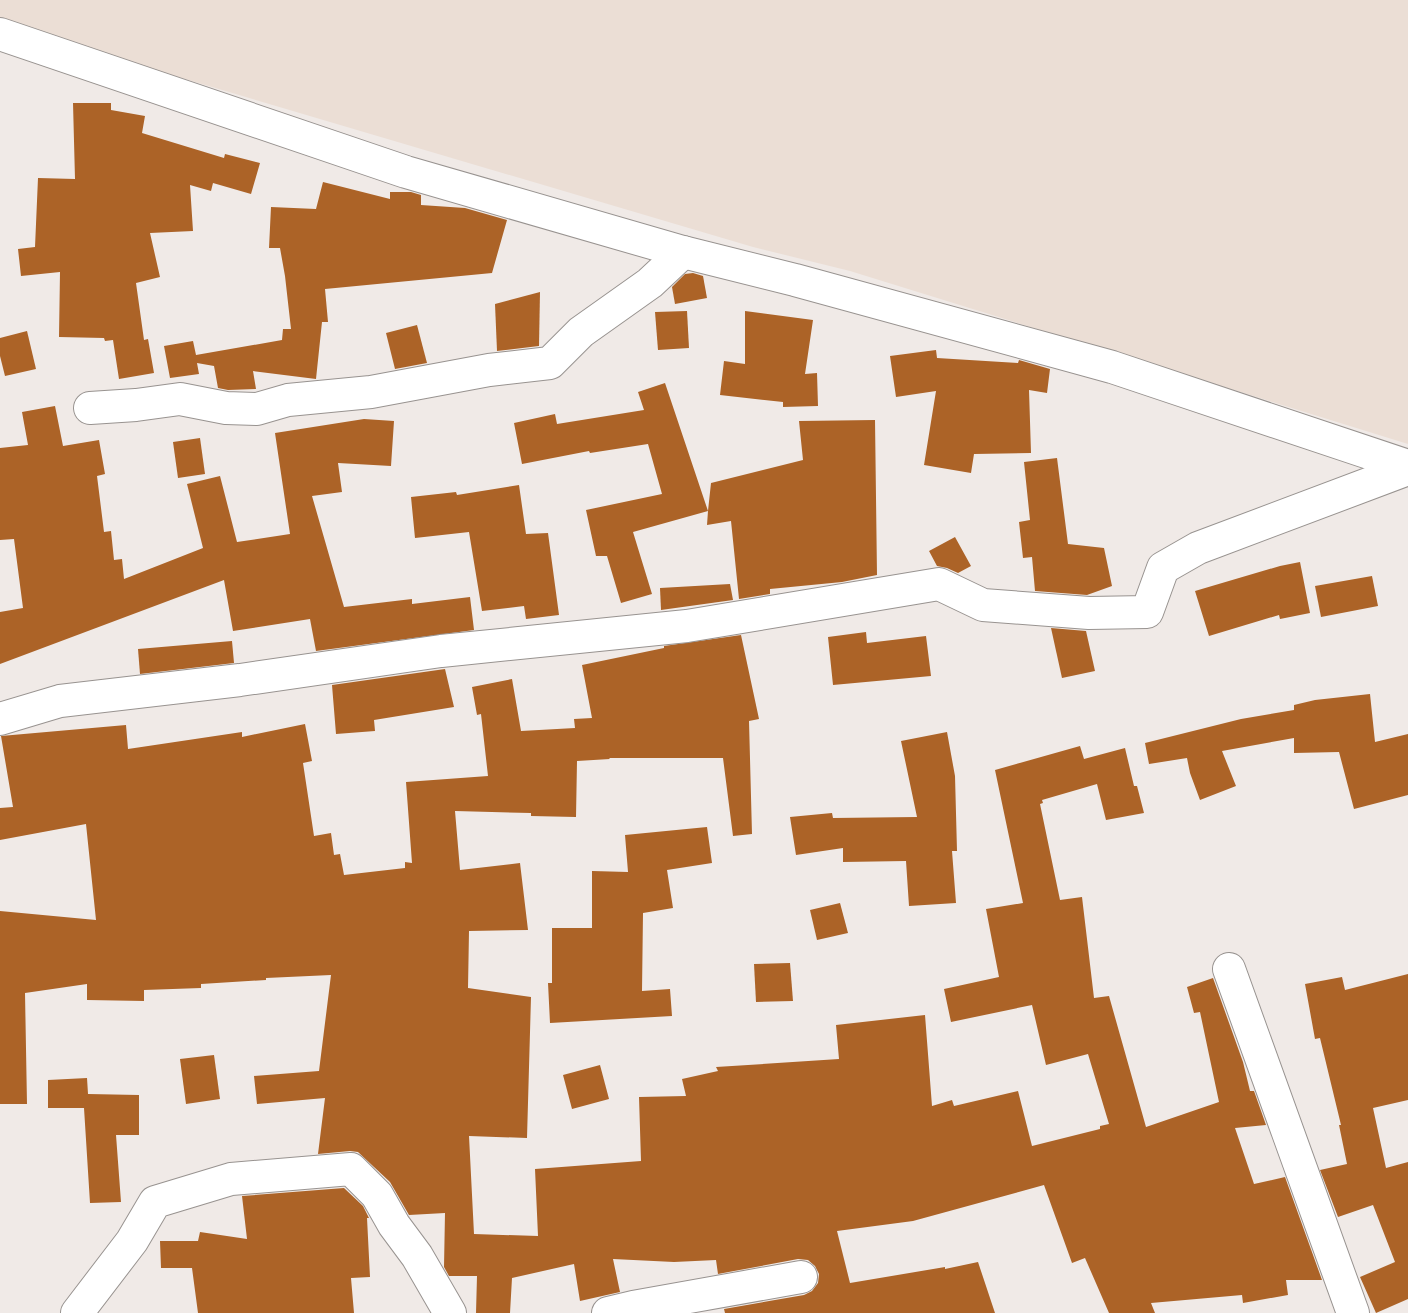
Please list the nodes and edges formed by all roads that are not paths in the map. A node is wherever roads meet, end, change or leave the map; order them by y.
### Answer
1 (0, 34) edge
2 (682, 252) junction
3 (90, 408) dead end
4 (1408, 468) edge
5 (0, 719) edge
6 (1229, 969) dead end
7 (801, 1277) dead end
8 (77, 1313) edge
9 (450, 1313) edge
10 (608, 1313) edge
11 (1353, 1313) edge

1 - 2 street
2 - 3 street
2 - 4 street
4 - 5 street
6 - 11 street
7 - 10 street
8 - 9 street

